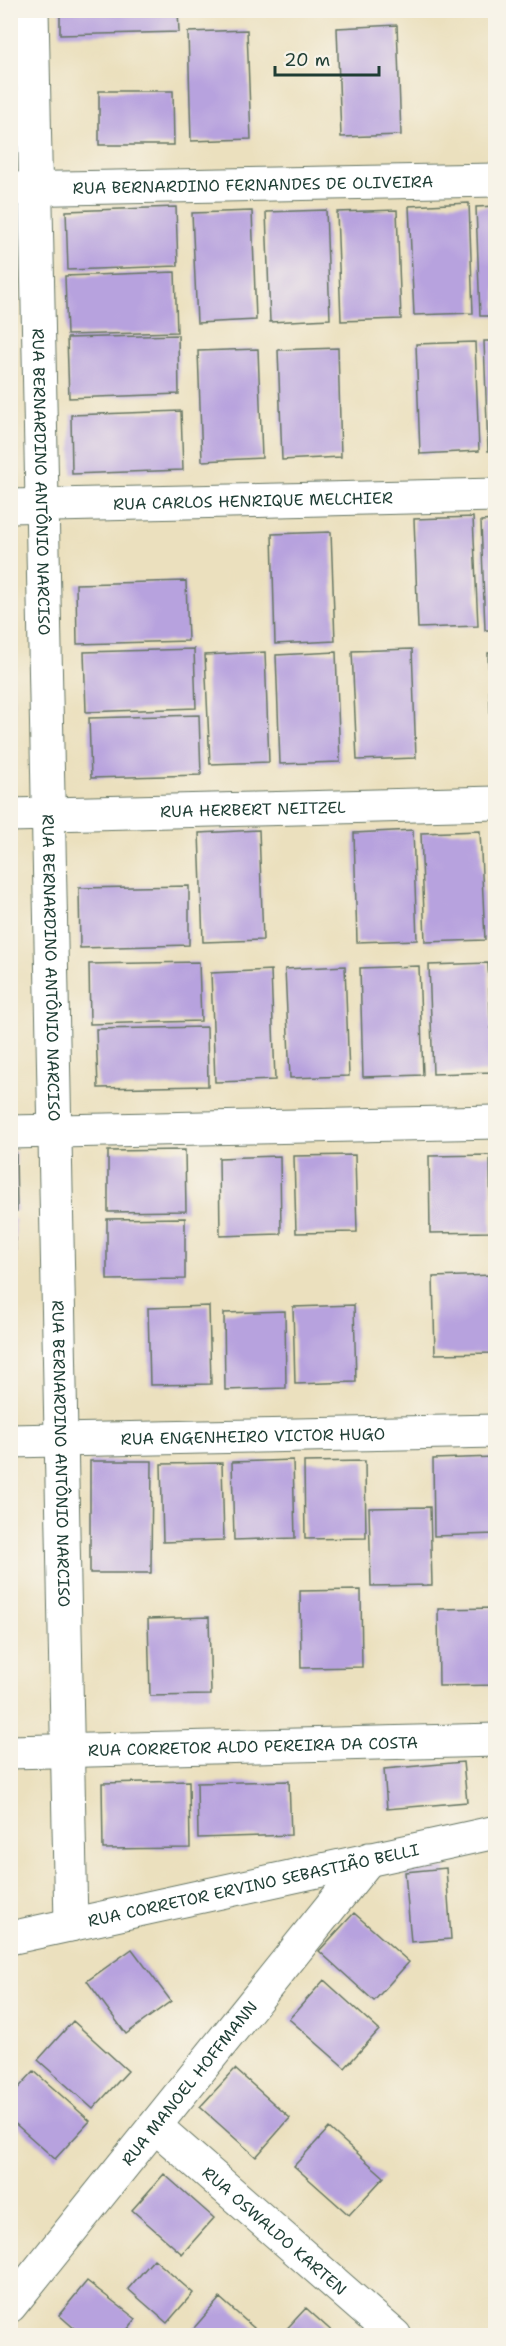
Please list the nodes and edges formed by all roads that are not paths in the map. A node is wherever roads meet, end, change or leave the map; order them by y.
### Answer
1 (32, 10) edge
2 (495, 180) edge
3 (23, 188) edge
4 (495, 495) edge
5 (26, 505) edge
6 (495, 803) edge
7 (48, 814) junction
8 (10, 815) edge
9 (495, 1122) edge
10 (55, 1131) junction
11 (10, 1132) edge
12 (495, 1431) edge
13 (61, 1440) junction
14 (10, 1442) edge
15 (495, 1740) edge
16 (68, 1750) junction
17 (10, 1752) edge
18 (495, 1832) edge
19 (369, 1859) junction
20 (71, 1925) junction
21 (10, 1938) edge
22 (155, 2126) junction
23 (10, 2306) edge
24 (395, 2336) edge

1 - 3 street, RUA BERNARDINO ANTÔNIO NARCISO
2 - 3 street, RUA BERNARDINO FERNANDES DE OLIVEIRA
3 - 5 street, RUA BERNARDINO ANTÔNIO NARCISO
4 - 5 street, RUA CARLOS HENRIQUE MELCHIER
5 - 7 street, RUA BERNARDINO ANTÔNIO NARCISO
6 - 7 street, RUA HERBERT NEITZEL
7 - 8 street, RUA HERBERT NEITZEL
7 - 10 street, RUA BERNARDINO ANTÔNIO NARCISO
9 - 10 street
10 - 11 street
10 - 13 street, RUA BERNARDINO ANTÔNIO NARCISO
12 - 13 street, RUA ENGENHEIRO VICTOR HUGO
13 - 14 street, RUA ENGENHEIRO VICTOR HUGO
13 - 16 street, RUA BERNARDINO ANTÔNIO NARCISO
15 - 16 street, RUA CORRETOR ALDO PEREIRA DA COSTA
16 - 17 street, RUA CORRETOR ALDO PEREIRA DA COSTA
16 - 20 street, RUA BERNARDINO ANTÔNIO NARCISO
18 - 19 street, RUA CORRETOR ERVINO SEBASTIÃO BELLI
19 - 20 street, RUA CORRETOR ERVINO SEBASTIÃO BELLI
19 - 22 street, RUA MANOEL HOFFMANN
20 - 21 street, RUA CORRETOR ERVINO SEBASTIÃO BELLI
22 - 23 street, RUA MANOEL HOFFMANN
22 - 24 street, RUA OSWALDO KARTEN

